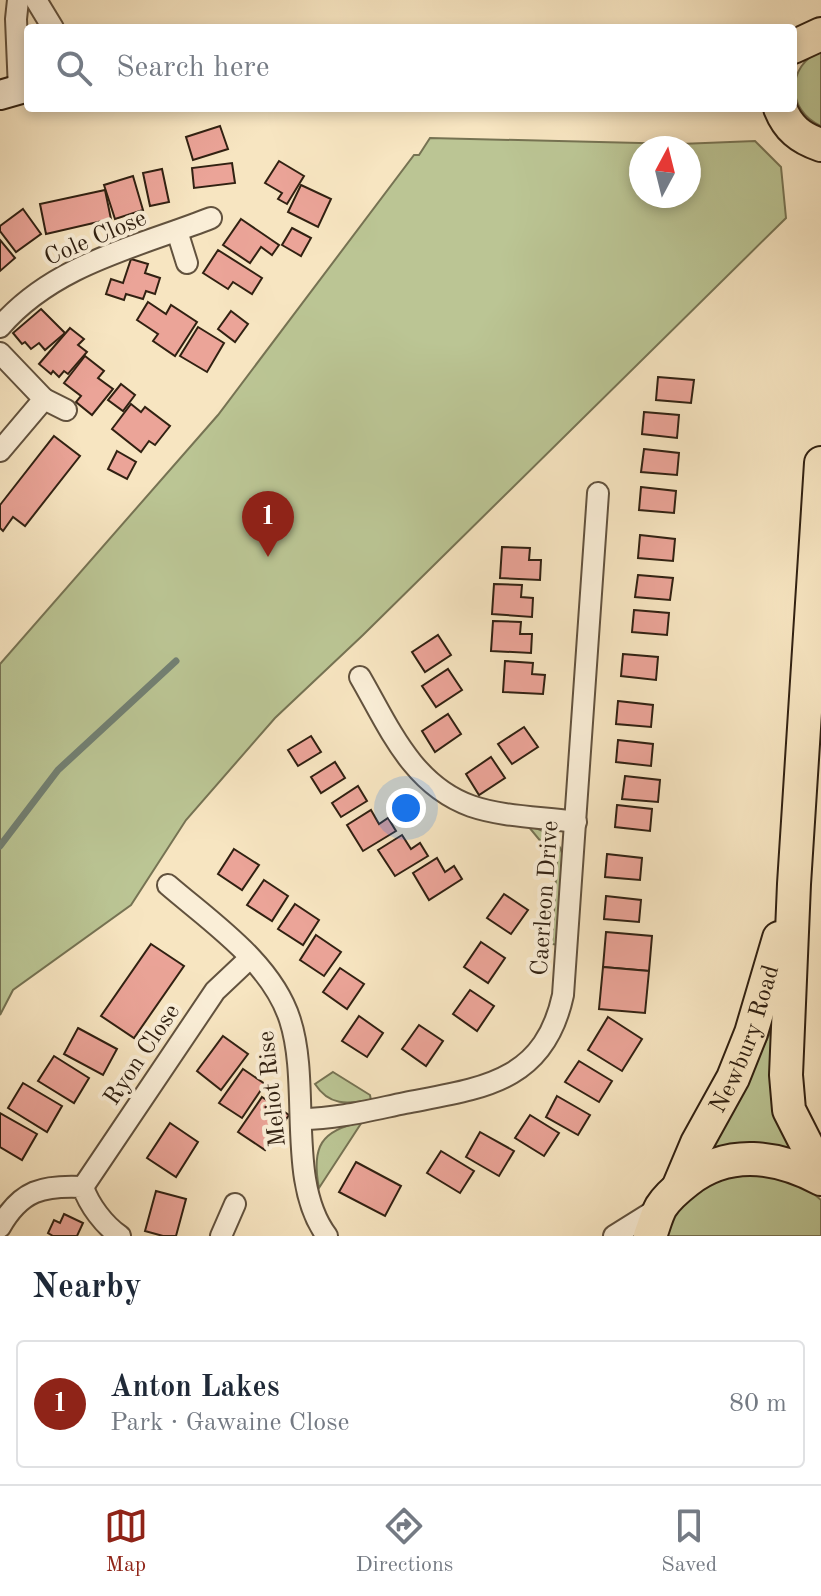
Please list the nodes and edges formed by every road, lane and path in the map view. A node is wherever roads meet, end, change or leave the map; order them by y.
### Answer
1 (18, 0) edge
2 (36, 0) edge
3 (51, 24) edge
4 (16, 91) edge
5 (782, 112) edge
6 (814, 142) edge
7 (821, 173) edge
8 (211, 218) dead end
9 (177, 231) junction
10 (187, 263) dead end
11 (0, 327) edge
12 (0, 353) edge
13 (44, 399) junction
14 (66, 410) dead end
15 (0, 451) edge
16 (821, 463) edge
17 (598, 493) dead end
18 (360, 677) dead end
19 (576, 822) junction
20 (794, 884) junction
21 (168, 885) dead end
22 (250, 958) junction
23 (302, 1119) junction
24 (821, 1176) edge
25 (83, 1187) junction
26 (670, 1197) junction
27 (235, 1204) dead end
28 (0, 1227) edge
29 (120, 1236) edge
30 (221, 1236) edge
31 (327, 1236) edge
32 (614, 1236) edge
33 (650, 1236) edge

1 - 4 street
2 - 3 street
5 - 6 main road
6 - 7 main road
8 - 9 street, Cole Close
9 - 10 street, Cole Close
9 - 11 street, Cole Close
12 - 13 street
13 - 14 street
13 - 15 street
16 - 20 main road, Newbury Road
17 - 19 street, Caerleon Drive
18 - 19 street
19 - 23 street, Caerleon Drive
20 - 24 main road, Newbury Road
20 - 26 main road, Newbury Road
21 - 22 street, Meliot Rise
22 - 23 street, Meliot Rise
22 - 25 street, Ryon Close
23 - 31 street, Meliot Rise
24 - 26 main road
25 - 28 street
25 - 29 street
26 - 32 street
26 - 33 main road, Newbury Road
27 - 30 street

